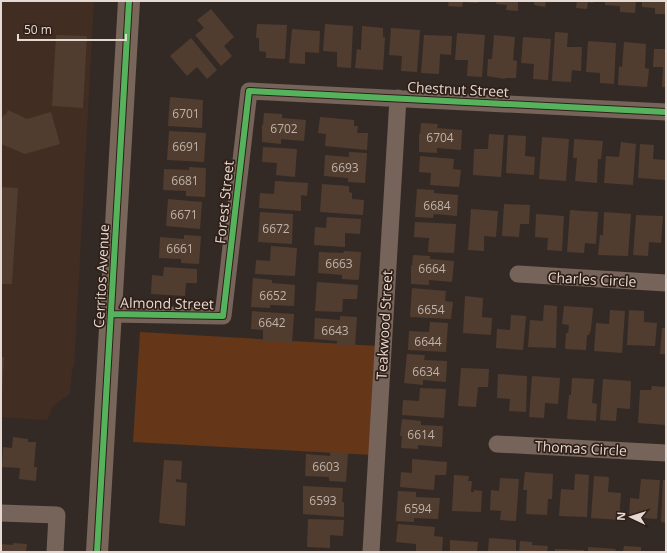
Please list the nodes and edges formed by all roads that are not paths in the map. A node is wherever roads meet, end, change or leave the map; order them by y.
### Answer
1 (129, 1) edge
2 (249, 91) joint
3 (398, 98) junction
4 (666, 112) edge
5 (518, 274) dead end
6 (666, 283) edge
7 (111, 314) junction
8 (223, 316) joint
9 (497, 444) dead end
10 (666, 453) edge
11 (1, 513) edge
12 (55, 552) edge
13 (97, 552) edge
14 (371, 552) edge

1 - 7 main road, Cerritos Avenue
2 - 3 street, Chestnut Street
2 - 8 street, Forest Street
3 - 4 street, Chestnut Street
3 - 14 street, Teakwood Street
5 - 6 street, Charles Circle
7 - 8 street, Almond Street
7 - 13 main road, Cerritos Avenue
9 - 10 street, Thomas Circle
11 - 12 street

